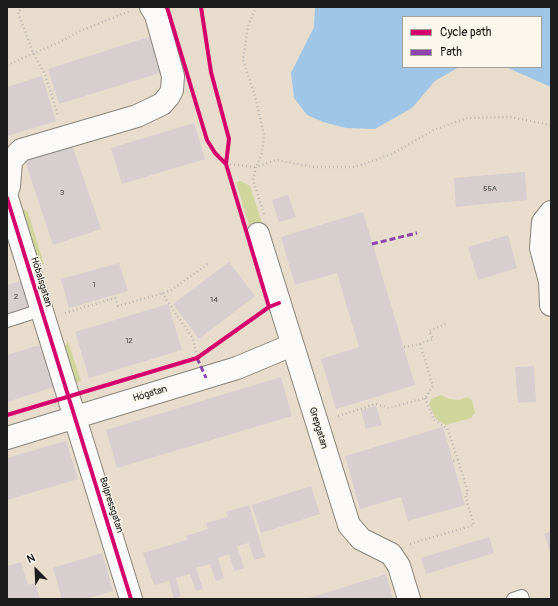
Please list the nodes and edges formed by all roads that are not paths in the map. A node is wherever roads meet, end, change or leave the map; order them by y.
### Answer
1 (142, 8) edge
2 (7, 192) edge
3 (7, 198) edge
4 (551, 212) edge
5 (261, 225) road end
6 (551, 305) edge
7 (42, 315) junction
8 (7, 321) edge
9 (292, 345) junction
10 (74, 417) junction
11 (7, 438) edge
12 (131, 599) edge
13 (409, 599) edge
14 (513, 599) edge
15 (523, 599) edge

1 - 2 street
3 - 7 street, Höbalsgatan
4 - 6 street
5 - 9 street, Grepgatan
7 - 8 lane
7 - 10 street, Höbalsgatan
9 - 10 street, Högatan
9 - 13 street, Grepgatan
10 - 11 street, Högatan
10 - 12 street, Balpressgatan
14 - 15 lane

